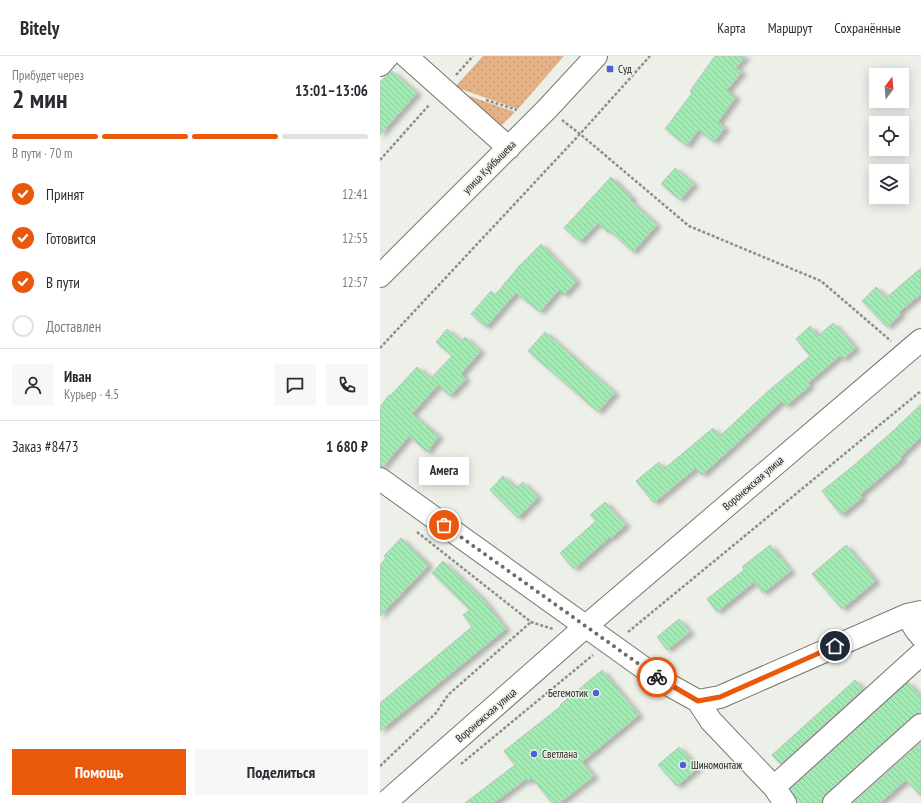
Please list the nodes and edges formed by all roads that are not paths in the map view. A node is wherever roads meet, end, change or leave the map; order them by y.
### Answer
1 (388, 56) edge
2 (406, 56) edge
3 (596, 56) edge
4 (380, 66) edge
5 (509, 148) junction
6 (380, 276) edge
7 (913, 346) edge
8 (380, 479) edge
9 (914, 613) edge
10 (581, 631) junction
11 (921, 636) edge
12 (921, 654) edge
13 (698, 701) junction
14 (921, 725) edge
15 (777, 797) edge
16 (385, 803) edge
17 (834, 803) edge

1 - 4 street
2 - 5 street
3 - 5 street, улица Куйбышева
5 - 6 street, улица Куйбышева
7 - 10 street, Воронежская улица
8 - 10 street
9 - 11 street
9 - 13 street
10 - 13 street
10 - 16 street, Воронежская улица
12 - 15 street
13 - 15 street
14 - 17 street

